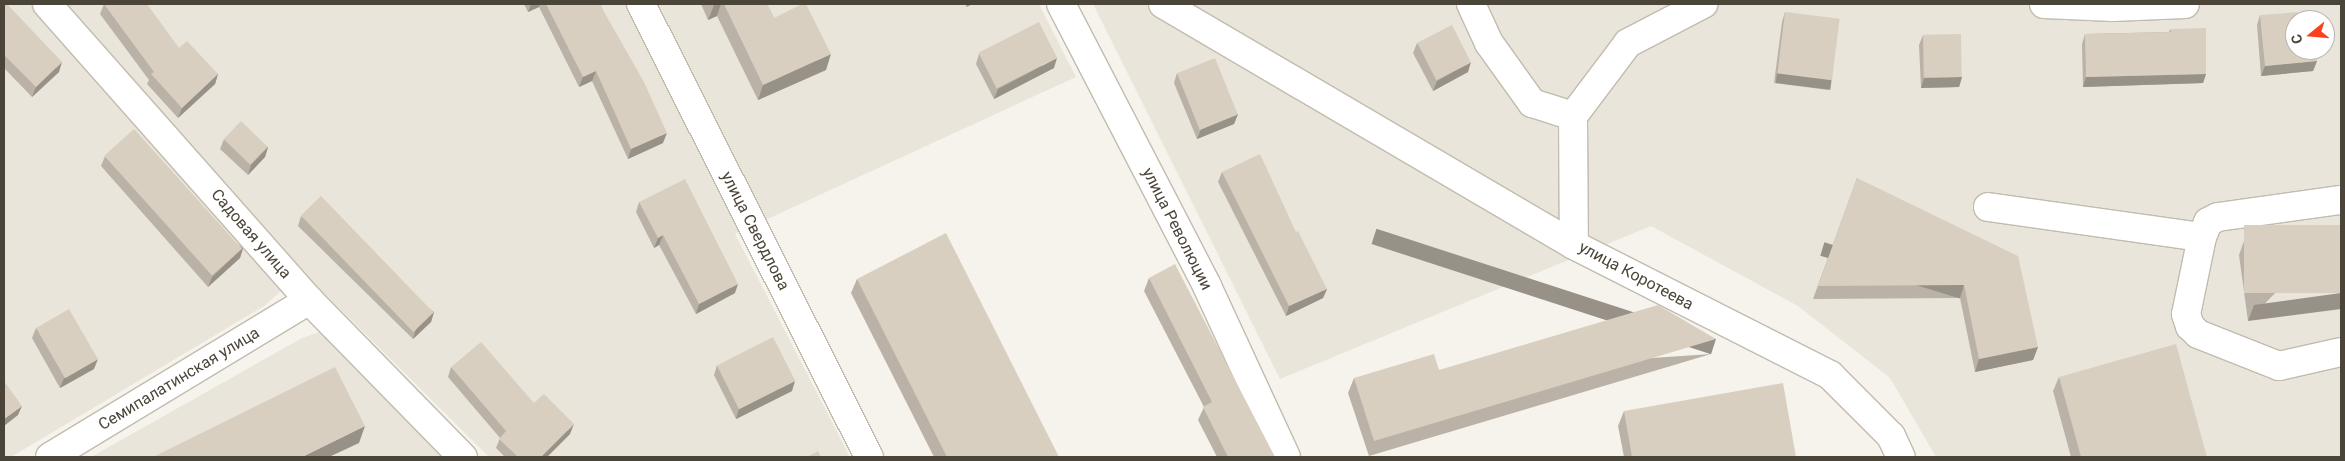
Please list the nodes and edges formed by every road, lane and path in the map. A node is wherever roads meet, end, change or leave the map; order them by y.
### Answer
1 (47, 4) edge
2 (641, 4) edge
3 (1061, 4) edge
4 (1163, 4) edge
5 (1471, 4) edge
6 (1703, 4) edge
7 (2044, 4) edge
8 (2185, 4) edge
9 (2112, 6) edge
10 (1573, 116) junction
11 (2341, 200) edge
12 (1988, 207) dead end
13 (2202, 238) junction
14 (1574, 245) junction
15 (309, 300) junction
16 (2341, 352) edge
17 (50, 457) edge
18 (464, 457) edge
19 (869, 457) edge
20 (1286, 457) edge
21 (1901, 457) edge

1 - 15 street, Садовая улица
2 - 19 street, улица Свердлова
3 - 20 street, улица Революции
4 - 14 street
5 - 10 street
6 - 10 street
7 - 9 street
8 - 9 street
10 - 14 street, улица Коротеева
11 - 13 street
12 - 13 street
13 - 16 street
14 - 21 street, улица Коротеева
15 - 17 street, Семипалатинская улица
15 - 18 street, Садовая улица

